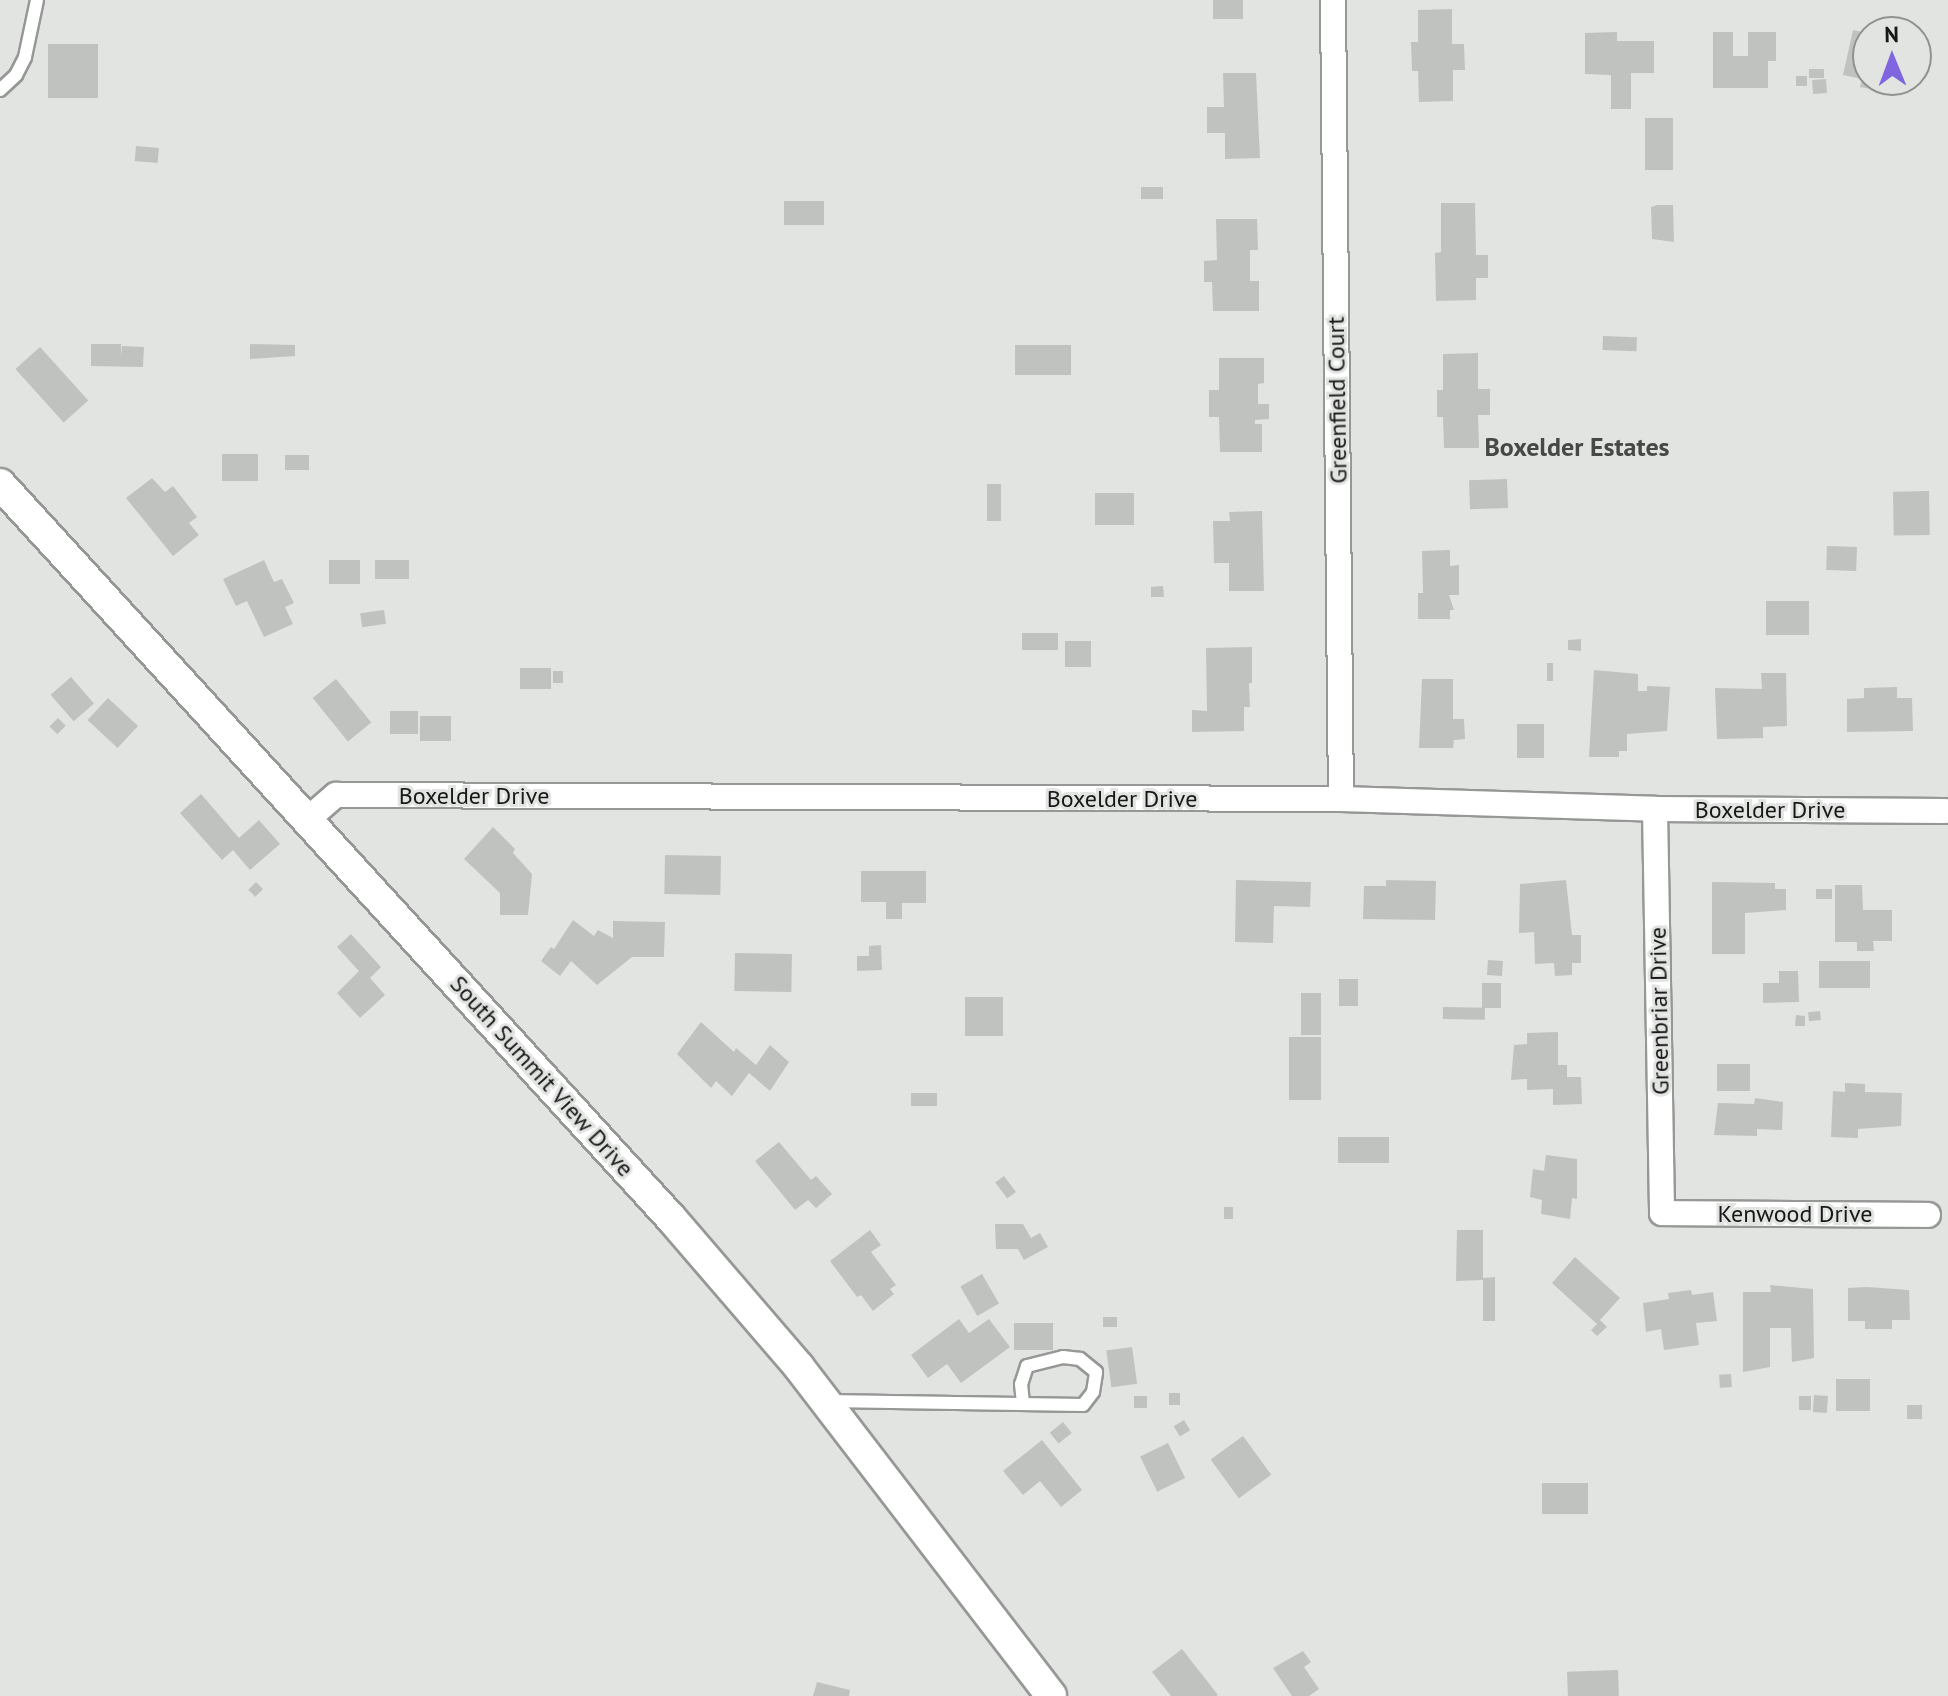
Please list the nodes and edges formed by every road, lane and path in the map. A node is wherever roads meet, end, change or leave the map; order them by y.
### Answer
1 (37, 0) edge
2 (1333, 0) edge
3 (0, 90) edge
4 (0, 484) edge
5 (1341, 799) junction
6 (1655, 809) junction
7 (1945, 811) dead end
8 (308, 819) junction
9 (1662, 1213) joint
10 (1928, 1215) dead end
11 (825, 1401) junction
12 (1023, 1404) junction
13 (1051, 1696) edge

1 - 3 lane
2 - 5 street, Greenfield Court
4 - 8 street, South Summit View Drive
5 - 6 street, Boxelder Drive
5 - 8 street, Boxelder Drive
6 - 7 street, Boxelder Drive
6 - 9 street, Greenbriar Drive
8 - 11 street, South Summit View Drive
9 - 10 street, Kenwood Drive
11 - 12 lane
11 - 13 street, South Summit View Drive
12 - 12 lane

